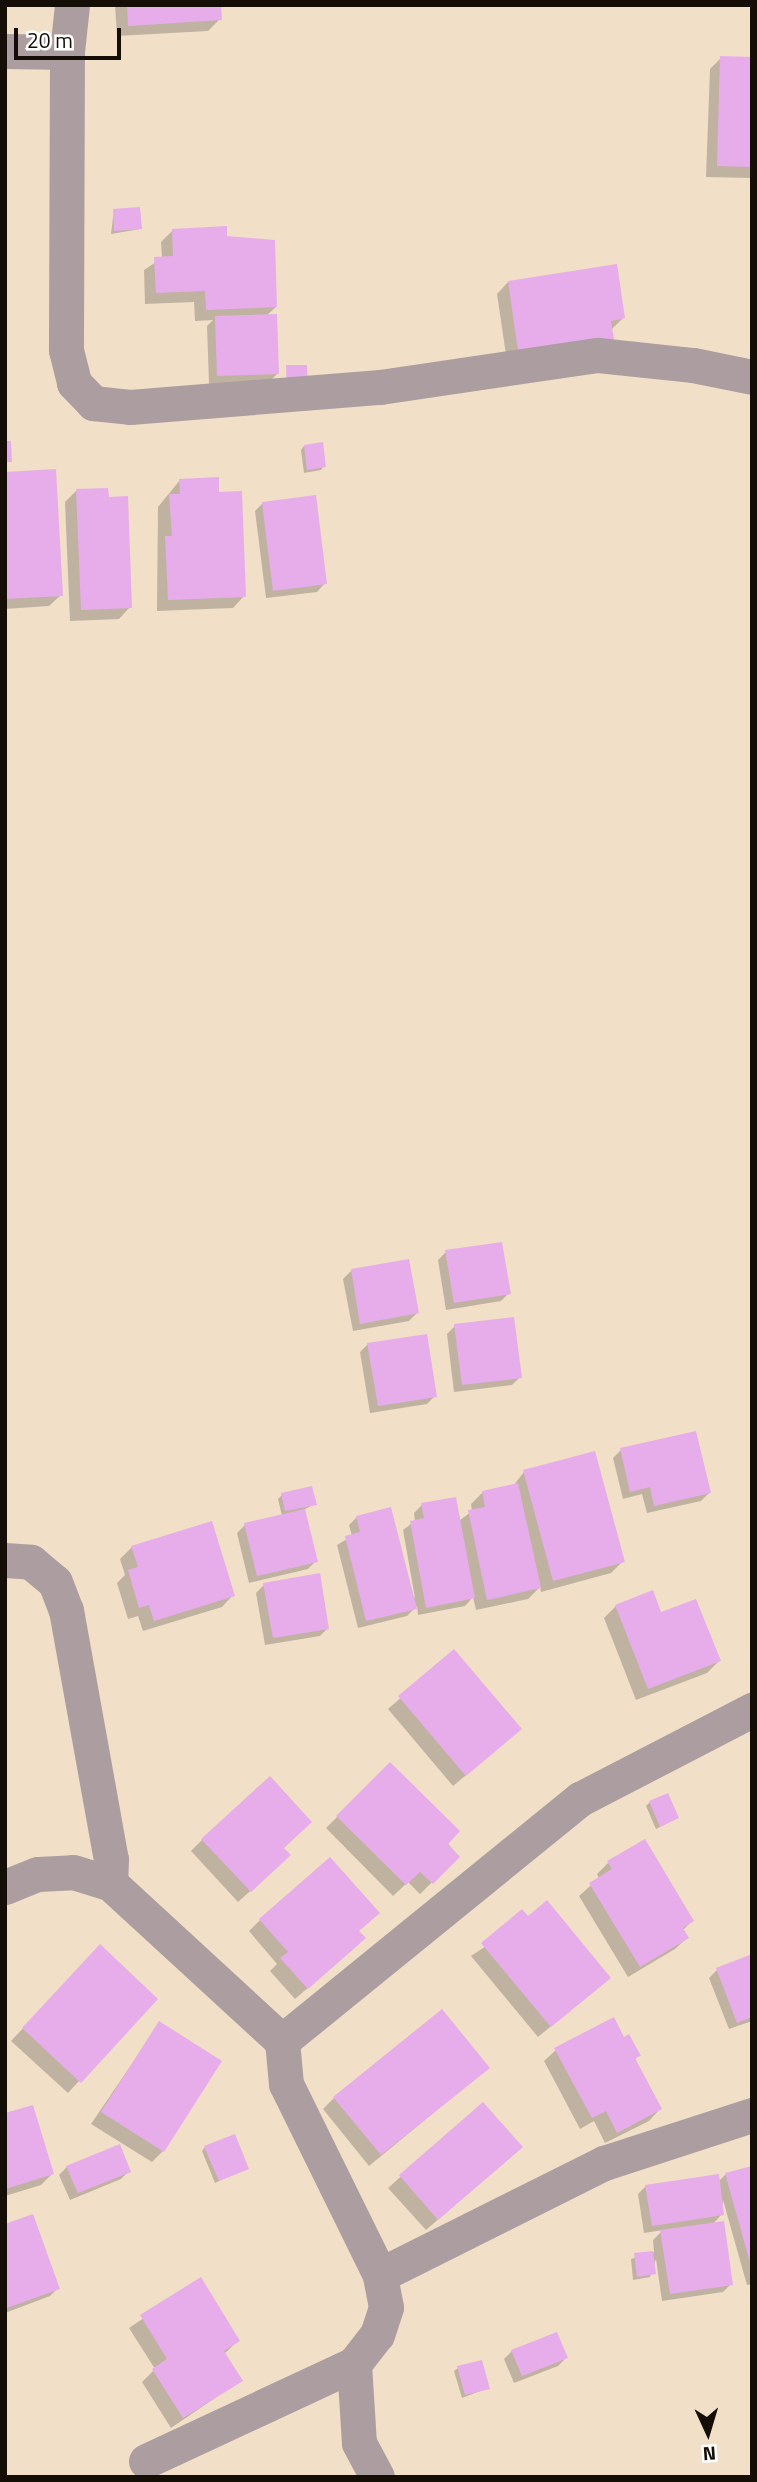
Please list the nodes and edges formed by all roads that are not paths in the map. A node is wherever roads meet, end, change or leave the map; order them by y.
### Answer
1 (72, 5) edge
2 (5, 51) edge
3 (67, 51) junction
4 (752, 377) edge
5 (5, 1559) edge
6 (752, 1710) edge
7 (110, 1883) junction
8 (5, 1887) edge
9 (282, 2041) junction
10 (752, 2115) edge
11 (380, 2275) junction
12 (354, 2364) junction
13 (146, 2461) dead end
14 (377, 2477) edge

1 - 3 street
2 - 3 street
3 - 4 street
5 - 7 street
6 - 9 street
7 - 8 street
7 - 9 street
9 - 11 street
10 - 11 street
11 - 12 street
12 - 13 street
12 - 14 street

